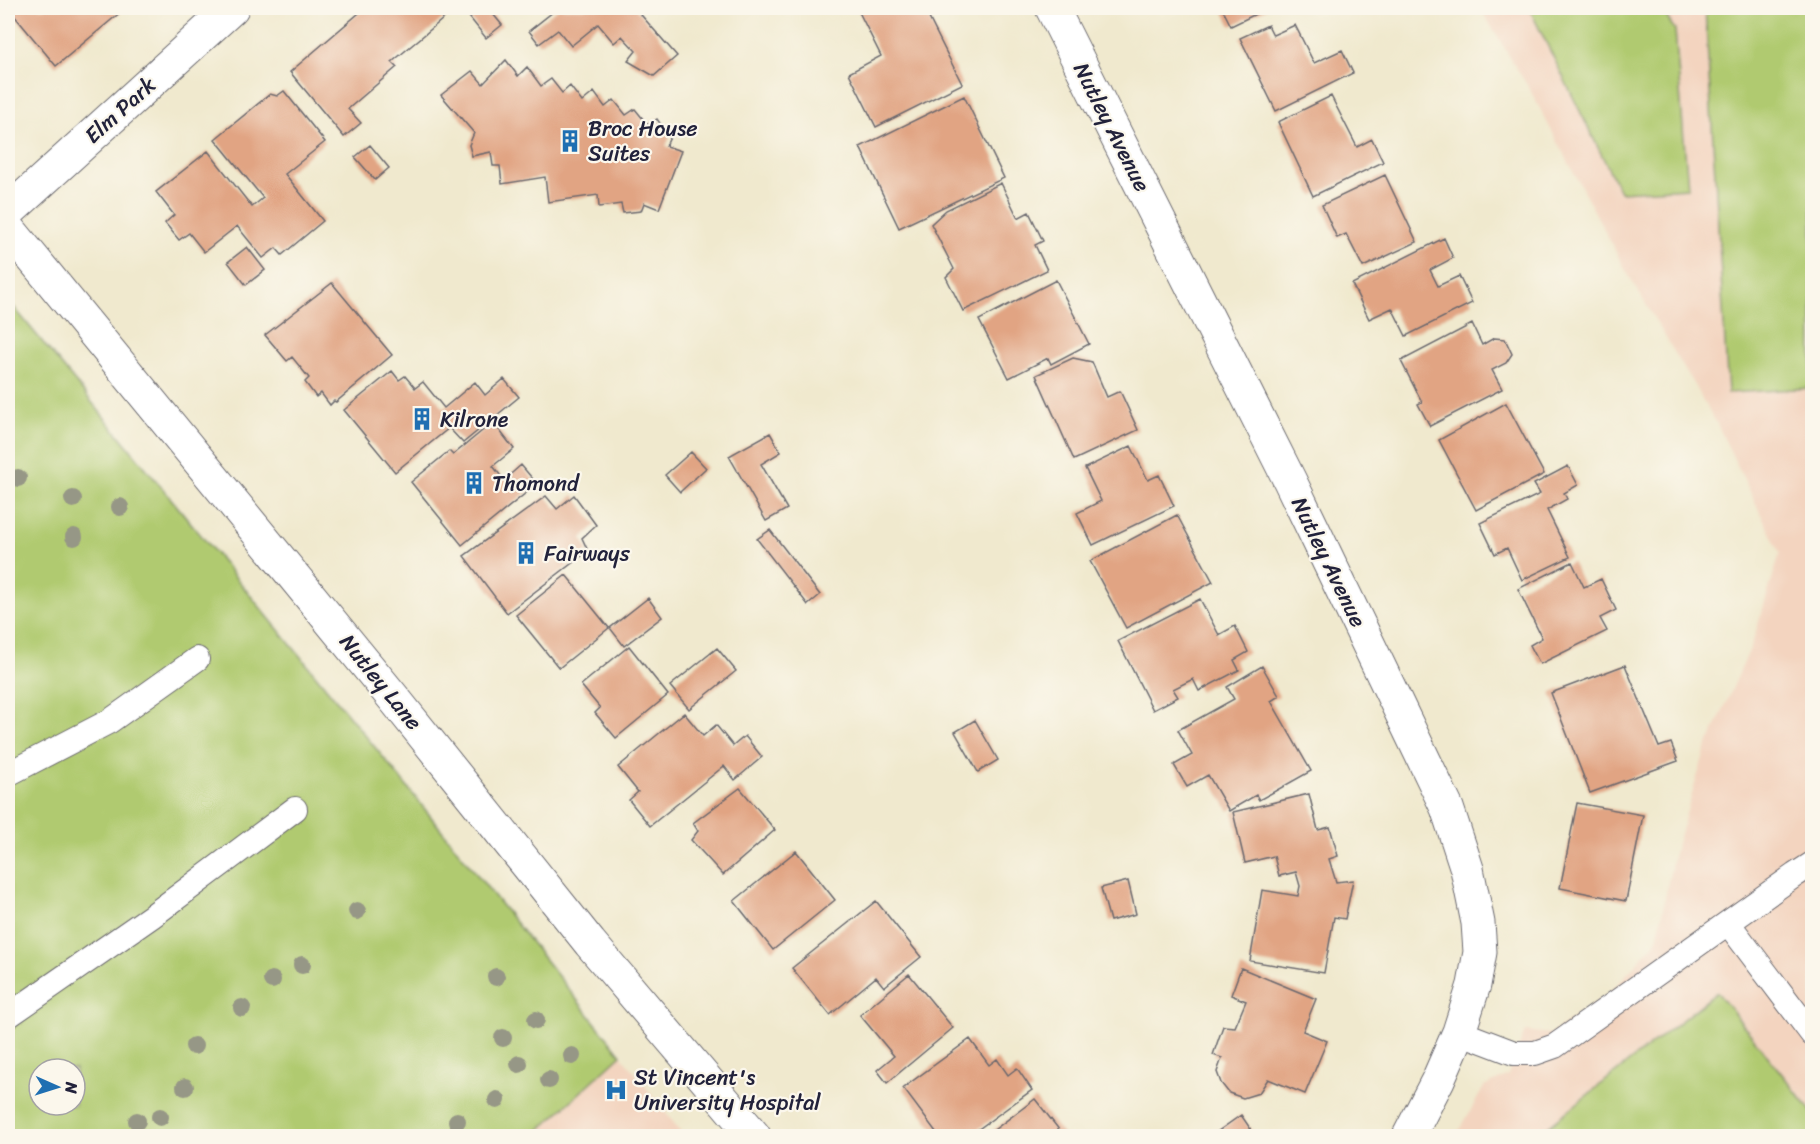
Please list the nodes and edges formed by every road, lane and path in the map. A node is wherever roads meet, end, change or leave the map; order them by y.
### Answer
1 (232, 8) edge
2 (1052, 8) edge
3 (8, 212) edge
4 (8, 228) edge
5 (197, 659) dead end
6 (8, 774) edge
7 (295, 809) dead end
8 (1812, 864) edge
9 (1728, 923) junction
10 (8, 1016) edge
11 (1460, 1032) junction
12 (1812, 1034) edge
13 (754, 1137) edge
14 (1409, 1137) edge

1 - 3 street, Elm Park
2 - 11 street, Nutley Avenue
4 - 13 street, Nutley Lane
5 - 6 lane
7 - 10 lane
8 - 9 lane
9 - 11 lane
9 - 12 lane
11 - 14 street, Nutley Avenue

